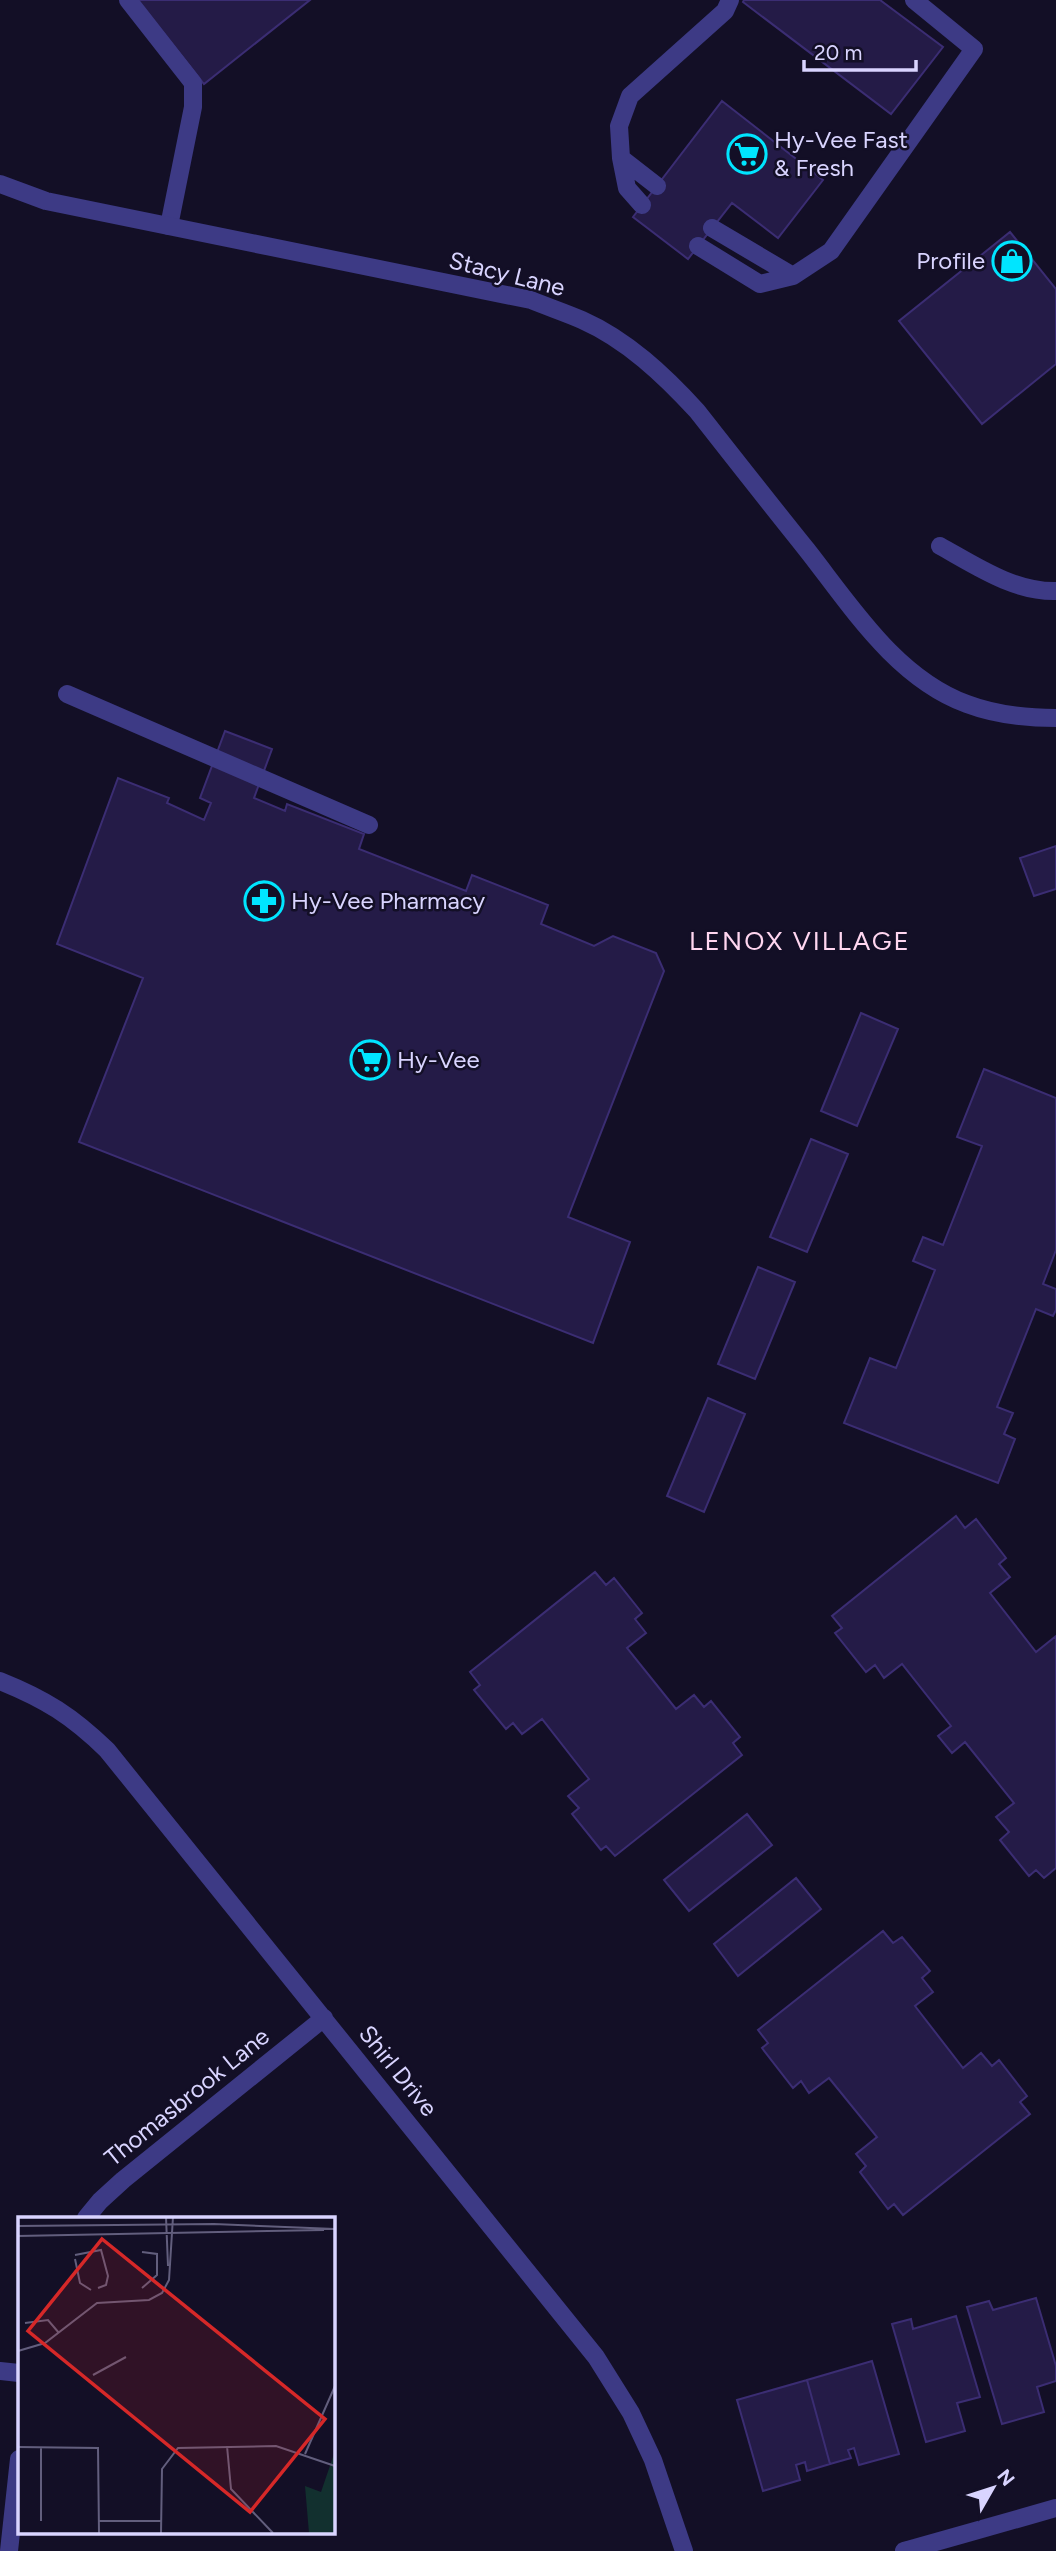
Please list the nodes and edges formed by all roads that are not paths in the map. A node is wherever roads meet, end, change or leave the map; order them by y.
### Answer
1 (128, 0) edge
2 (914, 0) edge
3 (728, 5) edge
4 (621, 158) junction
5 (0, 184) edge
6 (657, 186) dead end
7 (642, 205) dead end
8 (169, 226) junction
9 (712, 228) dead end
10 (698, 246) dead end
11 (793, 276) junction
12 (940, 546) dead end
13 (1056, 591) edge
14 (66, 694) dead end
15 (1056, 718) edge
16 (369, 825) dead end
17 (0, 1681) edge
18 (324, 2018) junction
19 (87, 2217) edge
20 (0, 2371) edge
21 (18, 2373) edge
22 (18, 2468) edge
23 (1056, 2508) edge
24 (9, 2551) edge
25 (684, 2551) edge
26 (904, 2551) edge

1 - 8 street
2 - 11 street
3 - 4 street
4 - 6 street
4 - 7 street
5 - 8 street, Stacy Lane
8 - 15 street, Stacy Lane
9 - 11 street
10 - 11 street
12 - 13 street
14 - 16 street
17 - 18 street, Shirl Drive
18 - 19 street, Thomasbrook Lane
18 - 25 street, Shirl Drive
20 - 21 street
22 - 24 street
23 - 26 street

